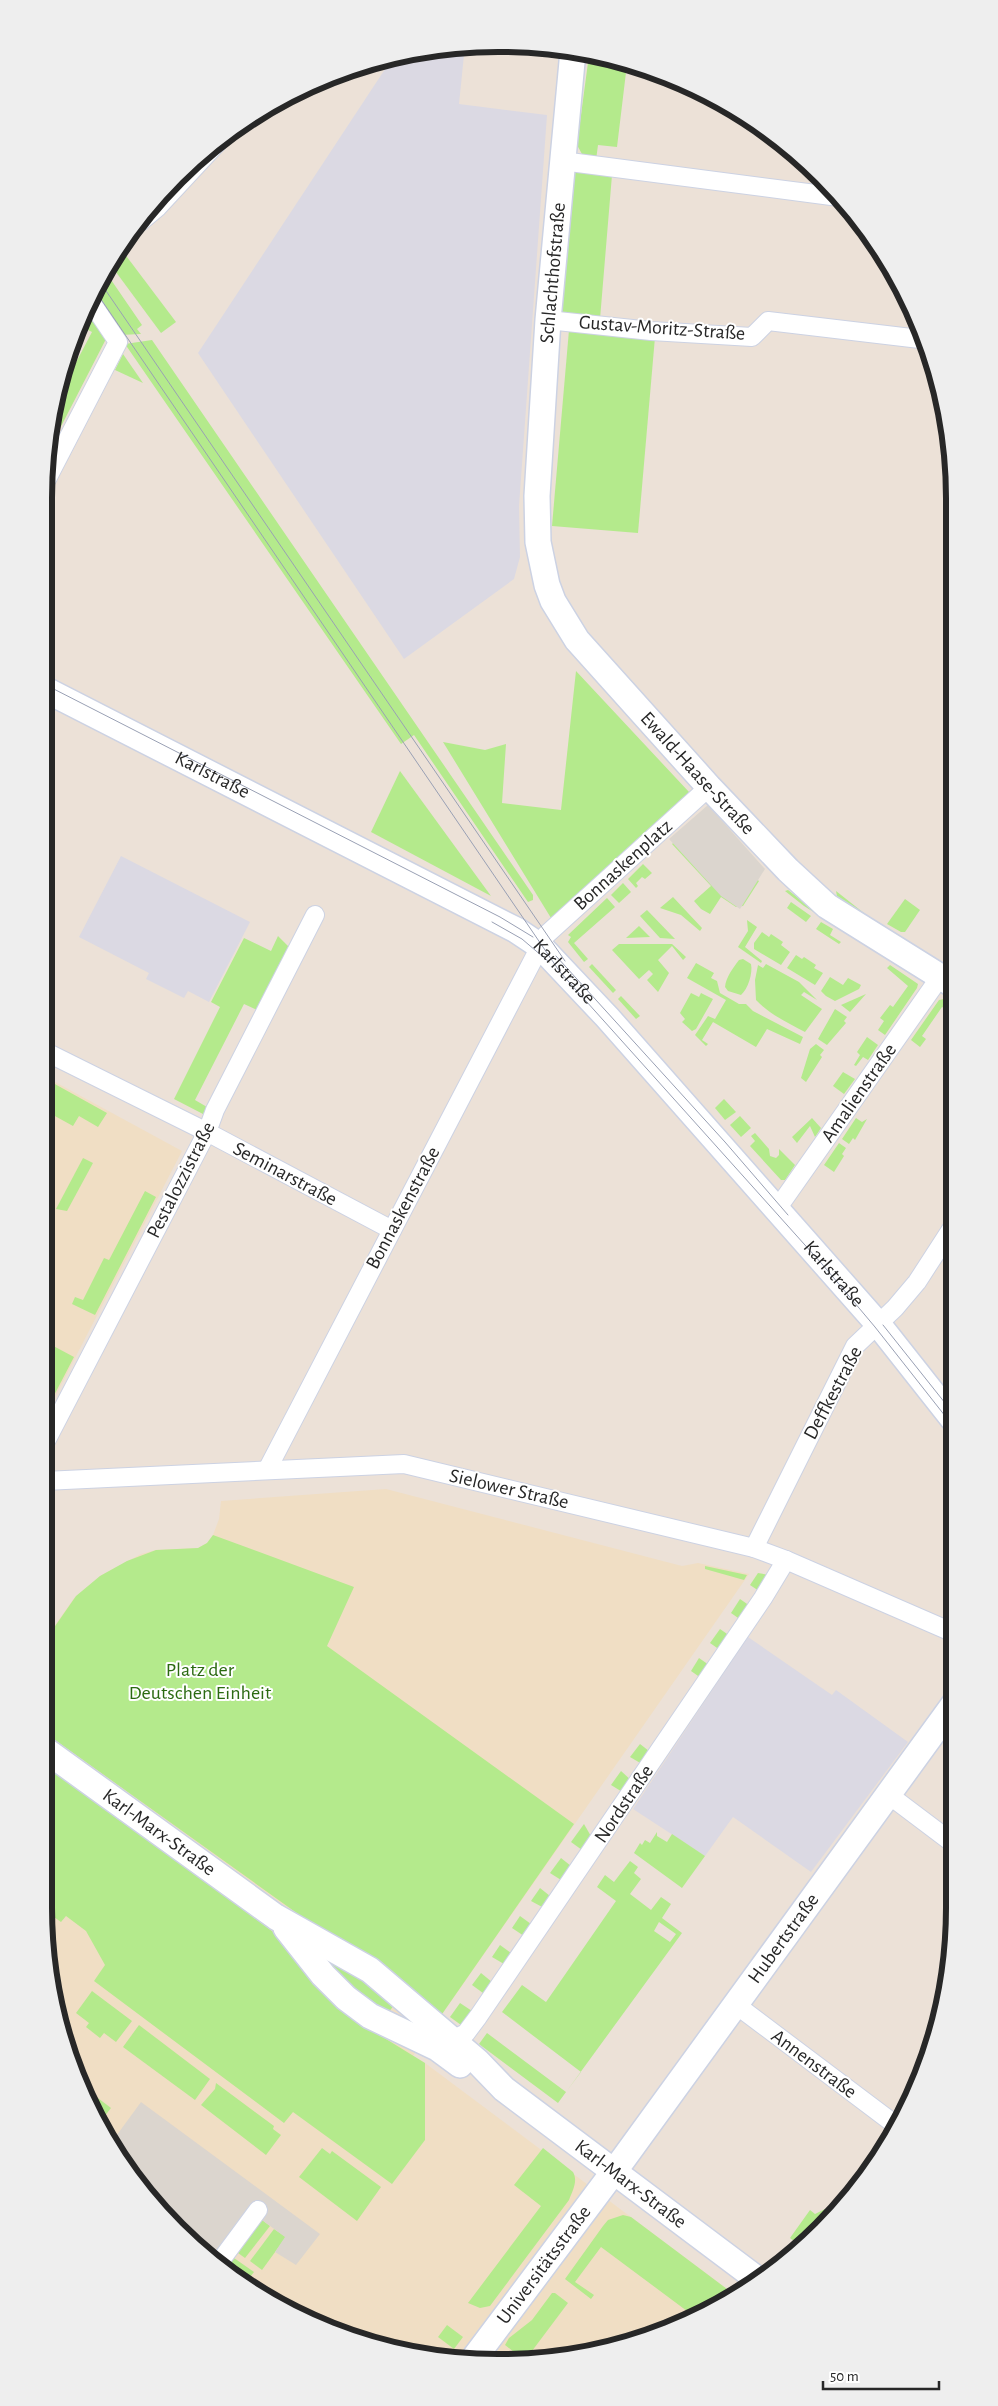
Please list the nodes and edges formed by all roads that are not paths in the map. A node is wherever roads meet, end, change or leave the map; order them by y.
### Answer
1 (571, 58) edge
2 (562, 161) junction
3 (826, 195) edge
4 (96, 309) edge
5 (548, 320) junction
6 (916, 339) edge
7 (55, 455) edge
8 (538, 496) joint
9 (52, 693) edge
10 (709, 787) junction
11 (315, 915) dead end
12 (540, 946) junction
13 (946, 981) edge
14 (52, 1056) edge
15 (207, 1132) junction
16 (777, 1209) junction
17 (392, 1230) junction
18 (946, 1237) edge
19 (878, 1324) junction
20 (946, 1409) edge
21 (52, 1430) edge
22 (267, 1470) junction
23 (52, 1481) edge
24 (754, 1548) junction
25 (786, 1560) junction
26 (946, 1630) edge
27 (946, 1715) edge
28 (52, 1755) edge
29 (888, 1795) junction
30 (946, 1838) edge
31 (276, 1917) junction
32 (735, 2004) junction
33 (452, 2040) junction
34 (504, 2089) junction
35 (890, 2121) edge
36 (613, 2173) junction
37 (258, 2210) dead end
38 (223, 2258) edge
39 (751, 2275) edge
40 (478, 2353) edge

1 - 2 street, Schlachthofstraße
2 - 3 street
2 - 5 street, Schlachthofstraße
4 - 7 street
5 - 6 street, Gustav-Moritz-Straße
5 - 8 street, Schlachthofstraße
8 - 10 street, Ewald-Haase-Straße
9 - 12 street, Karlstraße
10 - 12 street, Bonnaskenplatz
10 - 13 street, Ewald-Haase-Straße
11 - 15 street, Pestalozzistraße
12 - 16 street, Karlstraße
12 - 17 street, Bonnaskenstraße
13 - 16 street, Amalienstraße
14 - 15 street, Seminarstraße
15 - 17 street, Seminarstraße
15 - 21 street, Pestalozzistraße
16 - 19 street, Karlstraße
17 - 22 street, Bonnaskenstraße
18 - 19 street, Deffkestraße
19 - 20 street, Karlstraße
19 - 24 street, Deffkestraße
22 - 23 street, Sielower Straße
22 - 24 street, Sielower Straße
24 - 25 street, Sielower Straße
25 - 26 street, Sielower Straße
25 - 33 street, Nordstraße
27 - 29 street, Hubertstraße
28 - 31 street, Karl-Marx-Straße
29 - 30 street
29 - 32 street, Hubertstraße
31 - 33 street, Karl-Marx-Straße
31 - 34 street, Karl-Marx-Straße
32 - 35 street, Annenstraße
32 - 36 street, Hubertstraße
33 - 34 street, Karl-Marx-Straße
34 - 36 street, Karl-Marx-Straße
36 - 39 street, Karl-Marx-Straße
36 - 40 street, Universitätsstraße
37 - 38 street

